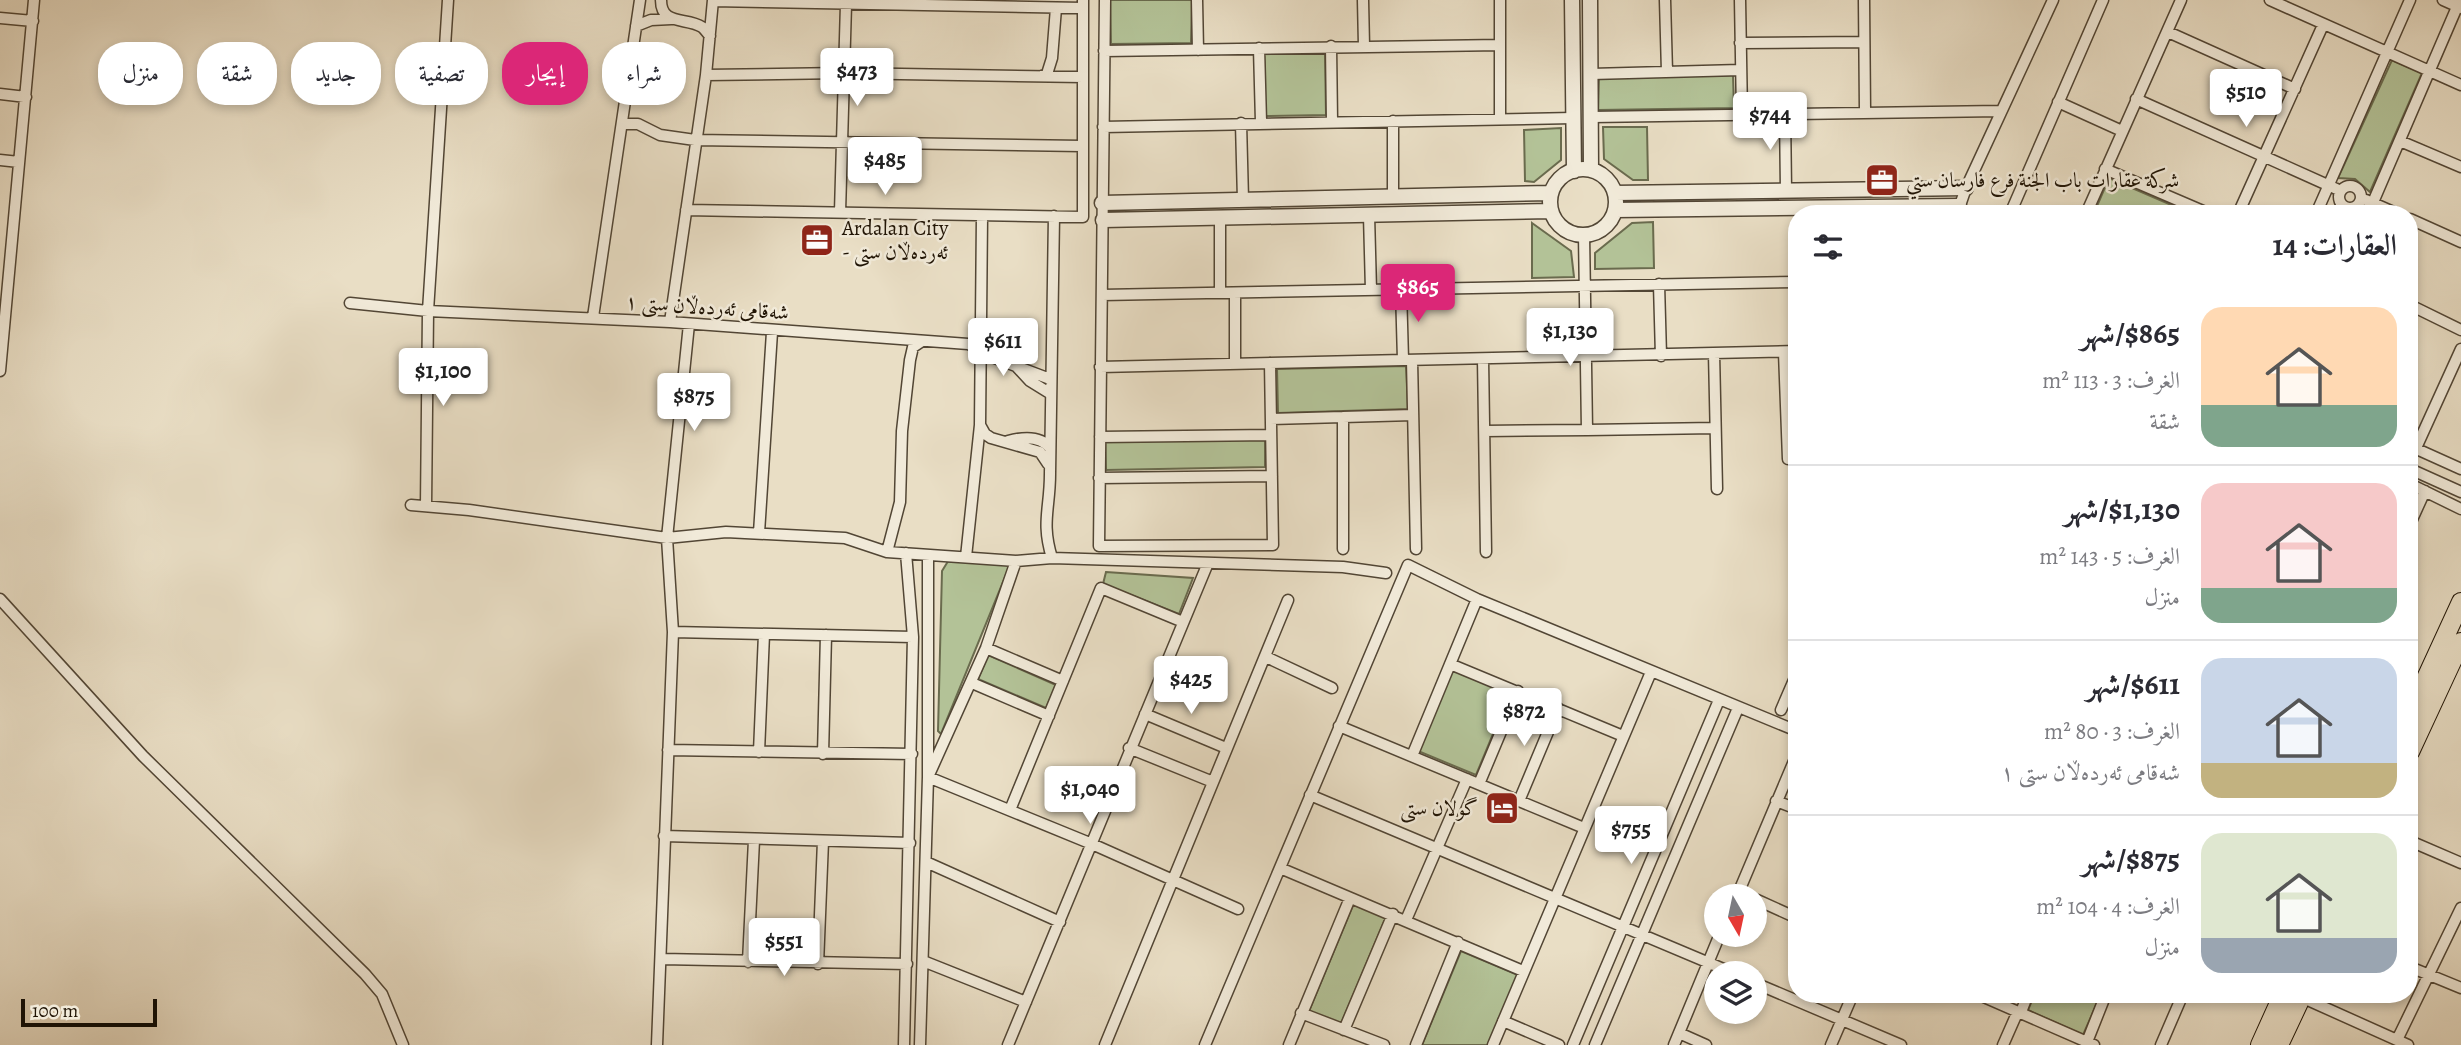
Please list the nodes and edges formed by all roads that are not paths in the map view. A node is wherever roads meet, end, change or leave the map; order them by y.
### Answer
1 (34, 0) edge
2 (448, 0) edge
3 (640, 0) edge
4 (660, 0) edge
5 (713, 0) edge
6 (1105, 0) edge
7 (1197, 0) edge
8 (1363, 0) edge
9 (1500, 0) edge
10 (1573, 0) edge
11 (1590, 0) edge
12 (1665, 0) edge
13 (1740, 0) edge
14 (1864, 0) edge
15 (2053, 0) edge
16 (2103, 0) edge
17 (2181, 0) edge
18 (2270, 0) edge
19 (2410, 0) edge
20 (2444, 0) edge
21 (846, 4) junction
22 (1083, 4) edge
23 (2460, 5) edge
24 (1056, 8) junction
25 (0, 18) edge
26 (671, 19) junction
27 (33, 21) junction
28 (2323, 25) junction
29 (636, 26) junction
30 (2168, 32) junction
31 (710, 36) junction
32 (1864, 42) junction
33 (1740, 43) junction
34 (1500, 45) junction
35 (1331, 46) junction
36 (1364, 46) junction
37 (1259, 48) junction
38 (1198, 50) junction
39 (1104, 51) junction
40 (2388, 52) junction
41 (1741, 71) junction
42 (2429, 71) junction
43 (1667, 72) junction
44 (842, 73) junction
45 (1591, 74) junction
46 (706, 75) junction
47 (1042, 76) junction
48 (1083, 77) junction
49 (2461, 85) edge
50 (2295, 89) junction
51 (0, 94) edge
52 (26, 97) junction
53 (2136, 99) junction
54 (2058, 102) junction
55 (1865, 111) junction
56 (2000, 111) junction
57 (1786, 113) junction
58 (1742, 114) junction
59 (1591, 117) junction
60 (1500, 118) junction
61 (1573, 118) junction
62 (1332, 121) junction
63 (1393, 121) junction
64 (1261, 122) junction
65 (1241, 123) junction
66 (622, 124) junction
67 (1103, 127) junction
68 (2122, 131) junction
69 (695, 140) junction
70 (2400, 141) junction
71 (841, 142) junction
72 (1082, 146) junction
73 (2265, 155) junction
74 (0, 160) edge
75 (19, 162) junction
76 (2461, 167) edge
77 (1591, 169) junction
78 (2105, 169) junction
79 (1574, 171) junction
80 (2329, 185) junction
81 (1966, 188) junction
82 (1786, 191) junction
83 (2341, 191) junction
84 (1551, 193) junction
85 (1615, 193) junction
86 (1393, 196) junction
87 (2360, 198) junction
88 (1243, 200) junction
89 (2373, 202) junction
90 (1102, 204) junction
91 (1960, 205) edge
92 (2014, 205) edge
93 (2090, 205) edge
94 (2189, 205) edge
95 (2242, 205) edge
96 (2320, 205) edge
97 (2344, 205) edge
98 (2356, 205) edge
99 (2372, 205) edge
100 (2379, 205) edge
101 (686, 210) junction
102 (1615, 210) junction
103 (1788, 210) edge
104 (1551, 211) junction
105 (840, 212) junction
106 (1369, 215) junction
107 (982, 216) junction
108 (1054, 216) junction
109 (1220, 218) junction
110 (1103, 220) junction
111 (2418, 223) edge
112 (1584, 234) junction
113 (2461, 242) edge
114 (1788, 282) edge
115 (4, 284) edge
116 (1659, 285) junction
117 (1585, 286) junction
118 (1401, 289) junction
119 (1371, 290) junction
120 (1220, 293) junction
121 (1235, 293) junction
122 (1102, 295) junction
123 (350, 303) dead end
124 (2418, 309) edge
125 (428, 311) junction
126 (593, 317) junction
127 (670, 322) junction
128 (689, 324) junction
129 (2461, 330) edge
130 (772, 332) junction
131 (922, 341) junction
132 (981, 349) junction
133 (2461, 349) edge
134 (1784, 352) junction
135 (1788, 352) edge
136 (1714, 353) junction
137 (1661, 356) junction
138 (1585, 357) junction
139 (1483, 359) junction
140 (1407, 360) junction
141 (1270, 363) junction
142 (1235, 364) junction
143 (1015, 365) junction
144 (1100, 367) junction
145 (0, 370) edge
146 (1050, 379) junction
147 (1051, 394) junction
148 (1413, 415) junction
149 (1343, 417) junction
150 (1271, 419) junction
151 (980, 425) junction
152 (1715, 428) junction
153 (1587, 430) junction
154 (1485, 431) junction
155 (1271, 435) junction
156 (1100, 437) junction
157 (2418, 437) edge
158 (1008, 441) junction
159 (1050, 448) junction
160 (2418, 449) edge
161 (1788, 459) dead end
162 (1050, 470) junction
163 (2461, 470) edge
164 (2418, 473) edge
165 (1272, 476) junction
166 (1099, 478) junction
167 (2418, 488) edge
168 (1717, 489) dead end
169 (2425, 491) junction
170 (2461, 492) edge
171 (411, 505) dead end
172 (426, 506) junction
173 (2418, 506) edge
174 (2461, 509) edge
175 (759, 533) junction
176 (667, 538) junction
177 (1343, 549) dead end
178 (1416, 549) dead end
179 (887, 552) junction
180 (1486, 552) dead end
181 (906, 553) junction
182 (929, 555) junction
183 (965, 557) junction
184 (1052, 558) junction
185 (1016, 561) junction
186 (1208, 563) junction
187 (1386, 573) dead end
188 (0, 599) edge
189 (1477, 599) junction
190 (1288, 600) dead end
191 (2461, 602) edge
192 (1183, 622) junction
193 (673, 632) junction
194 (764, 634) junction
195 (826, 635) junction
196 (913, 636) junction
197 (2461, 642) edge
198 (986, 648) junction
199 (1266, 657) junction
200 (1450, 663) junction
201 (1651, 672) junction
202 (1063, 681) junction
203 (972, 682) junction
204 (1332, 688) dead end
205 (1518, 691) junction
206 (1788, 695) edge
207 (2418, 696) edge
208 (1719, 700) junction
209 (1558, 708) junction
210 (1738, 708) junction
211 (1782, 710) dead end
212 (1145, 714) junction
213 (1049, 716) junction
214 (1339, 726) junction
215 (1788, 728) edge
216 (2418, 735) edge
217 (1623, 736) junction
218 (1129, 748) junction
219 (1226, 748) junction
220 (668, 750) junction
221 (759, 752) junction
222 (823, 754) junction
223 (912, 754) junction
224 (1412, 756) junction
225 (1788, 774) edge
226 (928, 777) junction
227 (1467, 779) junction
228 (1213, 782) junction
229 (1479, 784) junction
230 (1310, 795) junction
231 (1519, 801) junction
232 (1776, 801) junction
233 (1788, 806) edge
234 (1010, 810) junction
235 (1584, 828) junction
236 (664, 836) junction
237 (754, 840) junction
238 (823, 841) junction
239 (910, 843) junction
240 (1092, 844) junction
241 (2418, 844) edge
242 (1436, 847) junction
243 (926, 862) junction
244 (2461, 863) edge
245 (1280, 868) junction
246 (1173, 881) junction
247 (1745, 884) edge
248 (1554, 897) junction
249 (1350, 898) junction
250 (1768, 906) edge
251 (2461, 908) edge
252 (1238, 909) dead end
253 (1393, 914) junction
254 (1788, 914) edge
255 (908, 919) junction
256 (925, 919) junction
257 (1406, 920) junction
258 (1060, 922) junction
259 (1623, 927) junction
260 (1640, 934) junction
261 (1458, 942) junction
262 (662, 959) junction
263 (923, 961) junction
264 (1704, 961) edge
265 (748, 962) junction
266 (818, 964) junction
267 (907, 964) junction
268 (1523, 971) junction
269 (2418, 971) edge
270 (1704, 973) edge
271 (2428, 975) junction
272 (1767, 988) edge
273 (2461, 988) edge
274 (1788, 997) edge
275 (1026, 1002) junction
276 (2418, 1002) edge
277 (1803, 1003) edge
278 (1849, 1003) edge
279 (1999, 1003) edge
280 (2023, 1003) edge
281 (2103, 1003) edge
282 (2179, 1003) edge
283 (2279, 1003) edge
284 (2298, 1003) edge
285 (2319, 1003) edge
286 (2418, 1003) edge
287 (2019, 1011) junction
288 (1301, 1013) junction
289 (1842, 1019) junction
290 (1503, 1021) junction
291 (1343, 1030) junction
292 (1679, 1034) junction
293 (2403, 1042) edge
294 (2091, 1043) edge
295 (403, 1045) edge
296 (657, 1045) edge
297 (904, 1045) edge
298 (920, 1045) edge
299 (1008, 1045) edge
300 (1105, 1045) edge
301 (1205, 1045) edge
302 (1289, 1045) edge
303 (1384, 1045) edge
304 (1416, 1045) edge
305 (1493, 1045) edge
306 (1559, 1045) edge
307 (1573, 1045) edge
308 (1595, 1045) edge
309 (1674, 1045) edge
310 (1706, 1045) edge
311 (1831, 1045) edge
312 (1901, 1045) edge
313 (2004, 1045) edge
314 (2161, 1045) edge
315 (2260, 1045) edge
316 (2279, 1045) edge

1 - 27 street
2 - 125 street
3 - 29 street
4 - 26 street
5 - 21 street
5 - 31 street
6 - 39 street
7 - 38 street
8 - 36 street
9 - 34 street
10 - 61 street
11 - 45 street
12 - 43 street
13 - 33 street
14 - 32 street
15 - 56 street
16 - 54 street
17 - 30 street
18 - 28 street
19 - 40 street
20 - 23 street
21 - 24 street
21 - 44 street
22 - 24 street
22 - 48 street
23 - 42 street
24 - 47 street
25 - 27 street
26 - 29 street
26 - 31 street
27 - 52 street
28 - 40 street
28 - 50 street
29 - 66 street
30 - 50 street
30 - 53 street
31 - 46 street
32 - 33 street
32 - 55 street
33 - 41 street
34 - 36 street
34 - 60 street
35 - 36 street
35 - 37 street
35 - 62 street
37 - 38 street
37 - 64 street
38 - 39 street
39 - 67 street
40 - 42 street
40 - 80 street
41 - 43 street
41 - 58 street
42 - 49 street
42 - 70 street
43 - 45 street
44 - 46 street
44 - 47 street
44 - 71 street
45 - 59 street
46 - 69 street
47 - 48 street
48 - 72 street
50 - 73 street
51 - 52 street
52 - 75 street
53 - 68 street
53 - 73 street
54 - 68 street
54 - 92 street
55 - 56 street
55 - 57 street
56 - 81 street
57 - 58 street
57 - 82 street
58 - 59 street
59 - 77 street
60 - 61 street
60 - 63 street
61 - 79 street
62 - 63 street
62 - 64 street
63 - 86 street
64 - 65 street
65 - 67 street
65 - 88 street
66 - 69 street
66 - 126 street
67 - 90 street
68 - 78 street
69 - 71 street
69 - 101 street
70 - 76 street
70 - 89 street
71 - 72 street
71 - 105 street
72 - 108 street
73 - 80 street
73 - 95 street
74 - 75 street
75 - 115 street
77 - 79 street
77 - 85 street
78 - 93 street
78 - 94 street
79 - 84 street
80 - 83 street
80 - 96 street
81 - 82 street
81 - 91 street
82 - 85 street
83 - 87 street
83 - 97 street
84 - 86 street
84 - 104 street
85 - 102 street
86 - 88 street
87 - 89 street
87 - 98 street
88 - 90 street
89 - 99 street
89 - 100 street
90 - 110 street
101 - 105 street
101 - 127 street
102 - 103 street
102 - 112 street
104 - 106 street
104 - 112 street
105 - 107 street
106 - 109 street
106 - 119 street
107 - 108 street
107 - 132 street
108 - 146 street
109 - 110 street
109 - 120 street
110 - 122 street
111 - 113 street
112 - 117 street
114 - 116 street
115 - 145 street
116 - 117 street
116 - 137 street
117 - 118 street
117 - 138 street
118 - 119 street
118 - 140 street
119 - 121 street
120 - 121 street
120 - 122 street
121 - 142 street
122 - 144 street
123 - 125 street, شەقامی ئەردەڵان ستی ١
124 - 129 street
125 - 126 street, شەقامی ئەردەڵان ستی ١
125 - 172 street
126 - 127 street, شەقامی ئەردەڵان ستی ١
127 - 128 street, شەقامی ئەردەڵان ستی ١
128 - 130 street, شەقامی ئەردەڵان ستی ١
128 - 176 street
130 - 131 street, شەقامی ئەردەڵان ستی ١
130 - 175 street
131 - 132 street, شەقامی ئەردەڵان ستی ١
131 - 179 street
132 - 143 street, شەقامی ئەردەڵان ستی ١
132 - 151 street
133 - 157 street
134 - 135 street
134 - 136 street
134 - 161 street
136 - 137 street
136 - 152 street
137 - 138 street
138 - 139 street
138 - 153 street
139 - 140 street
139 - 154 street
140 - 141 street
140 - 148 street
141 - 142 street
141 - 150 street
142 - 144 street
143 - 146 street, شەقامی ئەردەڵان ستی ١
143 - 147 street
144 - 156 street
146 - 147 street
147 - 159 street
148 - 149 street
148 - 178 street
149 - 150 street
149 - 177 street
150 - 155 street
151 - 158 street
151 - 183 street
152 - 153 street
152 - 168 street
153 - 154 street
154 - 180 street
155 - 156 street
155 - 165 street
156 - 166 street
158 - 159 street
158 - 162 street
159 - 162 street
160 - 163 street
162 - 184 street
164 - 170 street
165 - 166 street
165 - 166 street
167 - 169 street
169 - 173 street
169 - 174 street
171 - 172 street
172 - 176 street
175 - 176 street
175 - 179 street
176 - 193 street
179 - 181 street
181 - 182 street
181 - 196 street
182 - 183 street
182 - 226 street
183 - 185 street
184 - 185 street
184 - 186 street
185 - 198 street
186 - 187 street
186 - 192 street
188 - 295 street
189 - 200 street
189 - 201 street
189 - 214 street
190 - 199 street
191 - 207 main road
192 - 202 street
192 - 212 street
193 - 194 street
193 - 220 street
194 - 195 street
194 - 221 street
195 - 196 street
195 - 222 street
196 - 223 street
197 - 216 main road
198 - 202 street
198 - 203 street
199 - 204 street
199 - 219 street
200 - 205 street
200 - 224 street
201 - 208 street
201 - 217 street
202 - 213 street
203 - 213 street
203 - 226 street
205 - 209 street
205 - 229 street
206 - 211 street
208 - 210 street
208 - 259 street
209 - 217 street
209 - 231 street
210 - 215 street
210 - 260 street
212 - 218 street
212 - 219 street
213 - 234 street
214 - 224 street
214 - 230 street
217 - 235 street
218 - 228 street
218 - 240 street
219 - 228 street
220 - 221 street
220 - 236 street
221 - 222 street
222 - 223 street
223 - 239 street
224 - 227 street
225 - 232 street
226 - 234 street
226 - 243 street
227 - 229 street
227 - 242 street
228 - 246 street
229 - 231 street
230 - 242 street
230 - 245 street
231 - 235 street
232 - 233 street
232 - 247 street
234 - 240 street
235 - 248 street
236 - 237 street
236 - 262 street
237 - 238 street
237 - 265 street
238 - 239 street
238 - 266 street
239 - 255 street
240 - 246 street
240 - 258 street
241 - 244 street
242 - 248 street
242 - 257 street
243 - 256 street
243 - 258 street
245 - 249 street
245 - 301 street
246 - 252 street
246 - 300 street
248 - 259 street
248 - 268 street
249 - 253 street
249 - 288 street
250 - 254 street
251 - 271 street
253 - 257 street
253 - 291 street
255 - 256 street
255 - 267 street
256 - 263 street
257 - 261 street
258 - 275 street
259 - 260 street
259 - 307 street
260 - 264 street
260 - 308 street
261 - 268 street
261 - 304 street
262 - 265 street
262 - 296 street
263 - 275 street
263 - 298 street
265 - 266 street
266 - 267 street
267 - 297 street
268 - 290 street
269 - 271 street
270 - 292 street
271 - 273 street
271 - 276 street
272 - 274 street
275 - 299 street
277 - 289 street
278 - 289 street
279 - 287 street
280 - 287 street
281 - 294 street
282 - 314 street
283 - 315 main road
284 - 316 main road
285 - 293 street
286 - 293 street
287 - 294 street
287 - 313 street
288 - 291 street
288 - 302 street
289 - 311 street
289 - 312 street
290 - 305 street
290 - 306 street
291 - 303 street
292 - 309 street
292 - 310 street

